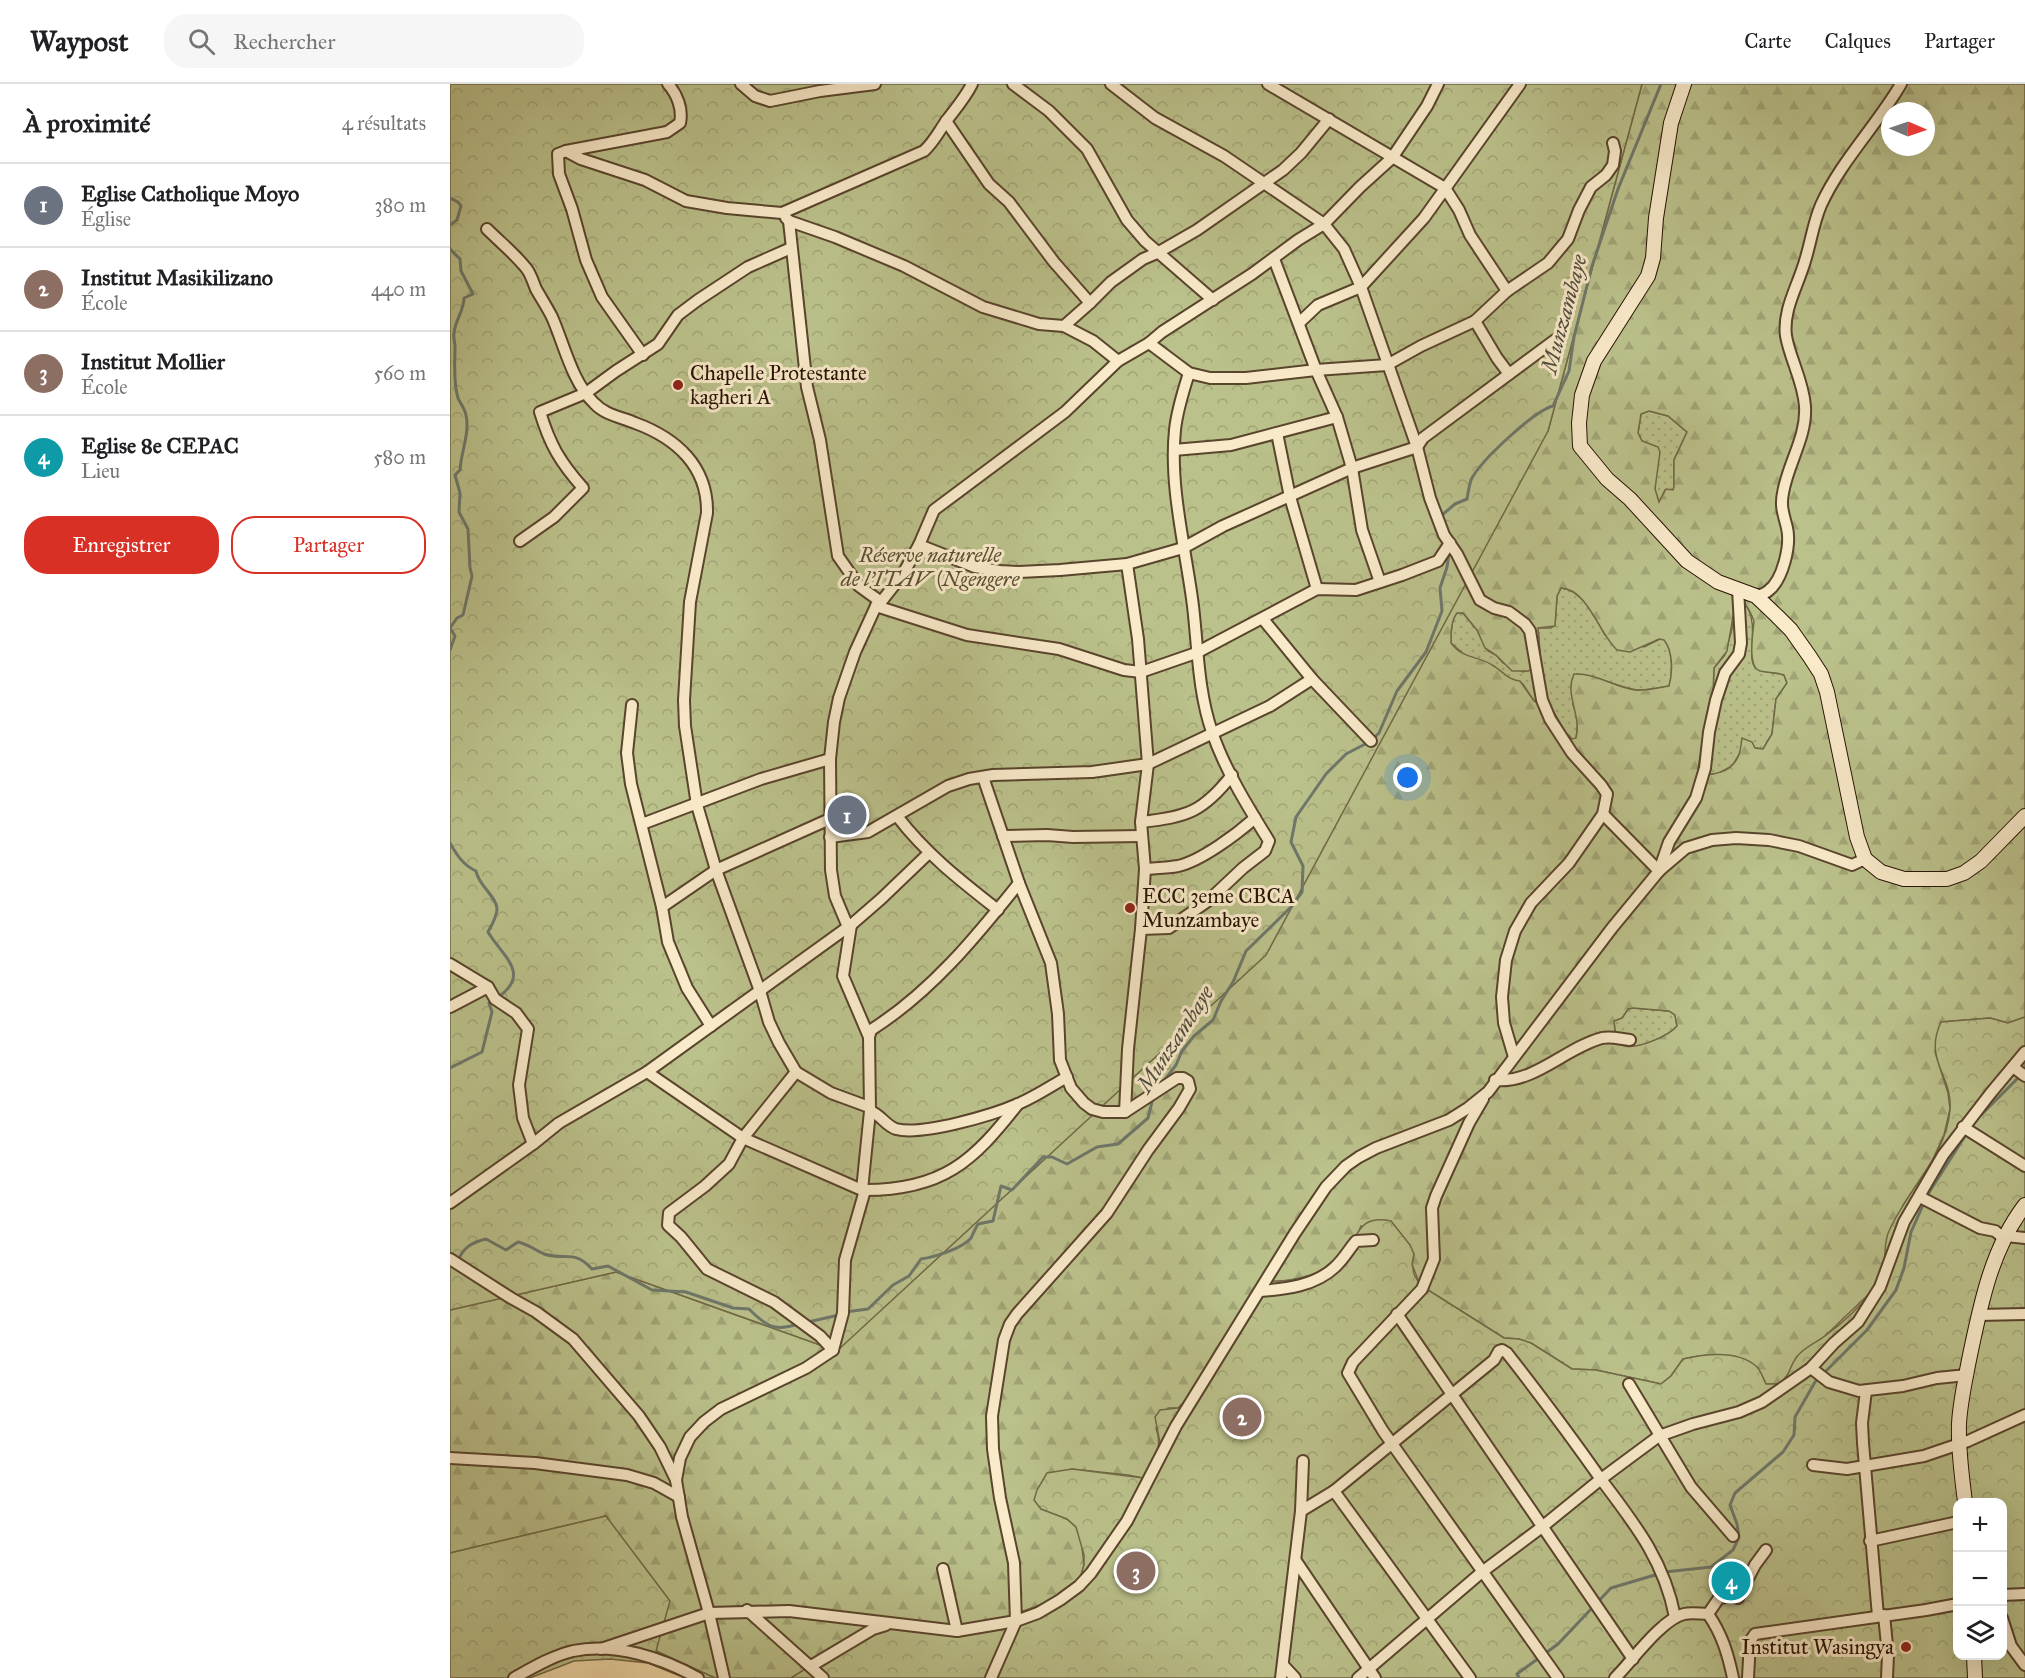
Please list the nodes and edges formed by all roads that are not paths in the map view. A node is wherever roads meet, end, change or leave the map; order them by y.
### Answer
1 (668, 84) edge
2 (741, 84) edge
3 (875, 84) edge
4 (972, 84) edge
5 (1013, 84) edge
6 (1111, 84) edge
7 (1268, 84) edge
8 (1438, 84) edge
9 (1520, 84) edge
10 (1684, 84) edge
11 (1901, 84) edge
12 (1329, 118) junction
13 (946, 121) junction
14 (1613, 143) dead end
15 (566, 151) junction
16 (1392, 158) junction
17 (1265, 183) junction
18 (1445, 188) junction
19 (785, 217) junction
20 (1324, 224) junction
21 (487, 229) dead end
22 (791, 248) junction
23 (1157, 253) junction
24 (1274, 259) junction
25 (1361, 287) junction
26 (1507, 291) junction
27 (1213, 300) junction
28 (1090, 303) junction
29 (1475, 321) junction
30 (1299, 323) junction
31 (1064, 326) junction
32 (1555, 339) dead end
33 (1149, 343) junction
34 (643, 355) junction
35 (1118, 361) junction
36 (1387, 365) junction
37 (1316, 370) junction
38 (1189, 372) junction
39 (1509, 374) junction
40 (586, 393) junction
41 (1337, 417) junction
42 (1277, 433) junction
43 (1417, 447) junction
44 (1174, 450) junction
45 (1352, 468) junction
46 (1290, 497) junction
47 (1447, 539) junction
48 (520, 541) dead end
49 (920, 544) junction
50 (1183, 548) junction
51 (1127, 564) junction
52 (1380, 582) junction
53 (1317, 589) junction
54 (1738, 590) junction
55 (1756, 596) junction
56 (878, 604) junction
57 (1263, 619) junction
58 (1196, 653) junction
59 (1141, 672) junction
60 (1312, 679) junction
61 (632, 705) dead end
62 (1213, 734) junction
63 (1371, 741) dead end
64 (830, 759) junction
65 (1148, 764) junction
66 (1232, 775) junction
67 (983, 777) junction
68 (697, 805) junction
69 (1603, 814) junction
70 (897, 816) junction
71 (2025, 816) edge
72 (832, 818) junction
73 (1255, 818) junction
74 (1141, 822) junction
75 (642, 824) junction
76 (1003, 836) junction
77 (1142, 836) junction
78 (830, 837) junction
79 (929, 853) junction
80 (1865, 859) junction
81 (1145, 869) junction
82 (716, 870) junction
83 (1659, 871) junction
84 (1019, 883) junction
85 (662, 907) junction
86 (998, 910) junction
87 (849, 926) junction
88 (1142, 929) junction
89 (450, 964) edge
90 (488, 987) junction
91 (760, 991) junction
92 (450, 1007) edge
93 (711, 1026) junction
94 (869, 1037) junction
95 (1630, 1040) dead end
96 (2025, 1052) edge
97 (1514, 1057) junction
98 (2013, 1067) junction
99 (647, 1072) junction
100 (796, 1072) junction
101 (2025, 1076) edge
102 (1067, 1077) junction
103 (1495, 1080) junction
104 (1488, 1092) junction
105 (1018, 1104) junction
106 (869, 1109) junction
107 (1125, 1112) junction
108 (1963, 1127) junction
109 (743, 1138) junction
110 (533, 1144) junction
111 (2025, 1166) edge
112 (863, 1190) junction
113 (1920, 1197) junction
114 (450, 1203) edge
115 (2025, 1205) edge
116 (2006, 1238) junction
117 (2025, 1238) edge
118 (1373, 1240) dead end
119 (454, 1262) edge
120 (1260, 1291) junction
121 (1397, 1314) junction
122 (2025, 1314) edge
123 (1978, 1315) junction
124 (833, 1350) junction
125 (1811, 1368) junction
126 (1966, 1375) junction
127 (1629, 1384) dead end
128 (1866, 1391) junction
129 (1451, 1396) junction
130 (2025, 1416) edge
131 (1659, 1436) junction
132 (1393, 1444) junction
133 (1959, 1444) junction
134 (450, 1458) edge
135 (1303, 1461) dead end
136 (1813, 1466) dead end
137 (1864, 1467) junction
138 (1601, 1479) junction
139 (676, 1480) junction
140 (1334, 1491) junction
141 (679, 1497) junction
142 (1964, 1498) edge
143 (1301, 1511) junction
144 (1953, 1523) edge
145 (1542, 1527) junction
146 (1733, 1536) dead end
147 (1870, 1541) junction
148 (1766, 1550) dead end
149 (1296, 1562) junction
150 (943, 1569) dead end
151 (1482, 1572) junction
152 (2025, 1594) edge
153 (2007, 1595) edge
154 (1953, 1605) edge
155 (747, 1610) junction
156 (709, 1612) junction
157 (1708, 1614) junction
158 (1881, 1616) junction
159 (1675, 1617) junction
160 (1427, 1620) junction
161 (1016, 1621) junction
162 (890, 1624) junction
163 (957, 1631) junction
164 (2007, 1632) edge
165 (601, 1649) junction
166 (1633, 1659) junction
167 (1974, 1660) edge
168 (1283, 1665) junction
169 (2025, 1665) edge
170 (811, 1666) junction
171 (1368, 1668) junction
172 (1618, 1677) edge
173 (513, 1678) edge
174 (698, 1678) edge
175 (724, 1678) edge
176 (823, 1678) edge
177 (990, 1678) edge
178 (1281, 1678) edge
179 (1295, 1678) edge
180 (1358, 1678) edge
181 (1376, 1678) edge
182 (1470, 1678) edge
183 (1558, 1678) edge
184 (1733, 1678) edge
185 (1748, 1678) edge
186 (1887, 1678) edge
187 (1976, 1678) edge

1 - 15 street
2 - 3 street
4 - 13 street
5 - 23 street
6 - 17 street
7 - 12 street
8 - 16 street
9 - 18 street
10 - 54 street
11 - 55 street
12 - 16 street
12 - 17 street
13 - 19 street
13 - 28 street
14 - 26 street
15 - 19 street
15 - 34 street
16 - 18 street
16 - 20 street
17 - 20 street
17 - 23 street
18 - 25 street
18 - 26 street
19 - 22 street
19 - 31 street
20 - 24 street
20 - 25 street
21 - 40 street
22 - 34 street
22 - 56 street
23 - 27 street
23 - 28 street
24 - 27 street
24 - 30 street
25 - 30 street
25 - 36 street
26 - 29 street
27 - 33 street
28 - 31 street
29 - 36 street
29 - 39 street
30 - 37 street
31 - 35 street
32 - 39 street
33 - 35 street
33 - 38 street
34 - 40 street
35 - 49 street
36 - 37 street
36 - 43 street
37 - 38 street
37 - 41 street
38 - 44 street
39 - 43 street
40 - 48 street
40 - 68 street
41 - 42 street
41 - 45 street
42 - 44 street
42 - 46 street
43 - 45 street
43 - 47 street
44 - 50 street
45 - 46 street
45 - 52 street
46 - 50 street
46 - 53 street
47 - 52 street
47 - 69 street
49 - 51 street
49 - 56 street
50 - 51 street
50 - 58 street
51 - 59 street
52 - 53 street
53 - 57 street
54 - 55 street
54 - 83 street
55 - 80 street
56 - 59 street
56 - 64 street
57 - 58 street
57 - 60 street
58 - 59 street
58 - 62 street
59 - 65 street
60 - 62 street
60 - 63 street
61 - 75 street
62 - 65 street
62 - 66 street
64 - 68 street
64 - 72 street
65 - 67 street
65 - 74 street
66 - 73 street
66 - 74 street
67 - 70 street
67 - 76 street
68 - 75 street
68 - 82 street
69 - 83 street
69 - 97 street
70 - 78 street
70 - 79 street
71 - 80 street
72 - 78 street
72 - 82 street
73 - 81 street
73 - 88 street
74 - 77 street
75 - 85 street
76 - 77 street
76 - 84 street
77 - 81 street
78 - 87 street
79 - 86 street
79 - 87 street
80 - 83 street
81 - 88 street
82 - 85 street
82 - 91 street
83 - 97 street
84 - 86 street
84 - 102 street
85 - 93 street
86 - 94 street
87 - 91 street
87 - 94 street
88 - 107 street
89 - 90 street
90 - 92 street
90 - 110 street
91 - 93 street
91 - 100 street
93 - 99 street
94 - 106 street
95 - 103 street
96 - 98 street
97 - 103 street
98 - 101 street
98 - 108 street
99 - 109 street
99 - 110 street
100 - 106 street
100 - 109 street
102 - 105 street
102 - 107 street
103 - 104 street
104 - 120 street
104 - 121 street
105 - 106 street
105 - 112 street
106 - 112 street
107 - 161 street
108 - 111 street
108 - 113 street
109 - 112 street
109 - 124 street
110 - 114 street
112 - 124 street
113 - 116 street
113 - 125 street
115 - 116 street
116 - 117 street
116 - 123 street
118 - 120 street
119 - 139 street
120 - 161 street
121 - 129 street
121 - 132 street
122 - 123 street
123 - 126 street
124 - 139 street
125 - 128 street
125 - 131 street
126 - 128 street
126 - 133 street
127 - 131 street
128 - 137 street
129 - 132 street
129 - 138 street
129 - 145 street
130 - 133 street
131 - 138 street
131 - 146 street
132 - 140 street
132 - 151 street
133 - 137 street
133 - 142 street
134 - 141 street
135 - 143 street
136 - 137 street
137 - 147 street
138 - 145 street
138 - 159 street
139 - 141 street
140 - 143 street
140 - 160 street
141 - 156 street
143 - 149 street
144 - 147 street
145 - 151 street
145 - 166 street
147 - 158 street
148 - 157 street
149 - 168 street
149 - 171 street
150 - 163 street
151 - 160 street
151 - 183 street
152 - 153 street
154 - 158 street
155 - 156 street
155 - 162 street
155 - 170 street
156 - 165 street
156 - 175 street
157 - 159 street
157 - 184 street
158 - 185 street
158 - 186 street
159 - 166 street
160 - 171 street
160 - 182 street
161 - 163 street
161 - 177 street
162 - 163 street
162 - 170 street
164 - 169 street
165 - 173 street
165 - 174 street
166 - 172 street
167 - 187 street
168 - 178 street
168 - 179 street
170 - 176 street
171 - 180 street
171 - 181 street

